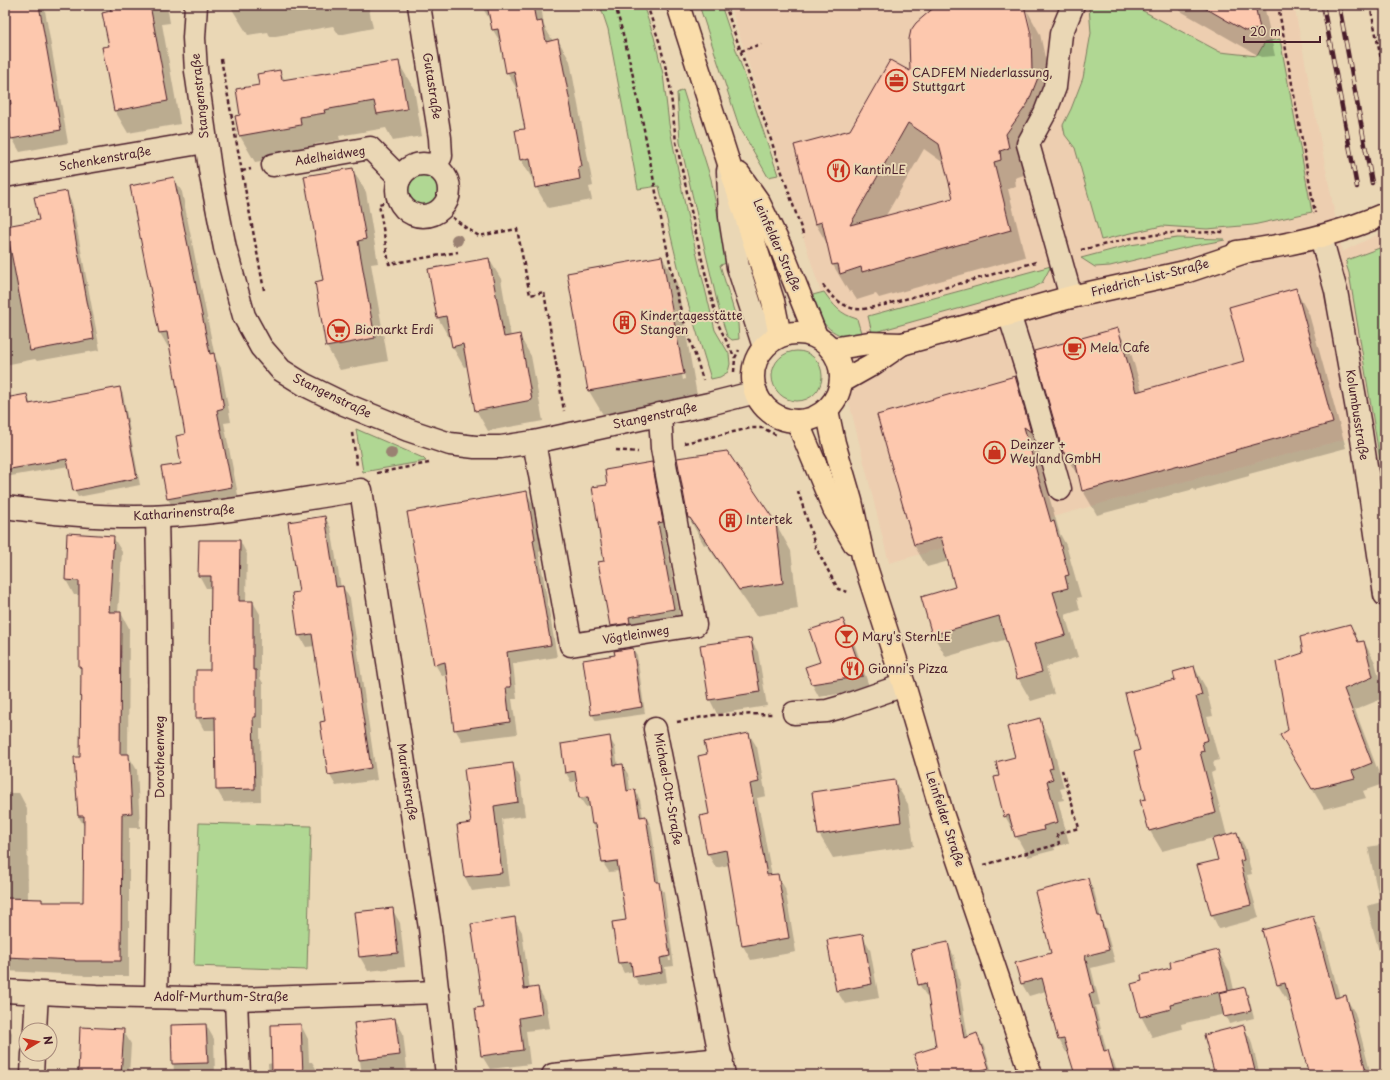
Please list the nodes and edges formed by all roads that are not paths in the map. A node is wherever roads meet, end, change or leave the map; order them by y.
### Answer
1 (196, 5) edge
2 (419, 5) edge
3 (678, 5) edge
4 (1073, 5) edge
5 (205, 142) junction
6 (728, 159) junction
7 (273, 165) dead end
8 (435, 166) junction
9 (5, 176) edge
10 (399, 188) junction
11 (1385, 214) edge
12 (1321, 237) junction
13 (1071, 297) junction
14 (1009, 314) junction
15 (772, 342) junction
16 (824, 342) junction
17 (902, 344) junction
18 (841, 382) junction
19 (756, 392) junction
20 (827, 410) junction
21 (660, 414) junction
22 (797, 421) junction
23 (534, 442) junction
24 (360, 483) joint
25 (1060, 489) dead end
26 (5, 507) edge
27 (157, 517) junction
28 (864, 560) junction
29 (1385, 596) edge
30 (904, 685) junction
31 (794, 713) road end
32 (655, 729) road end
33 (5, 991) edge
34 (438, 992) junction
35 (37, 993) junction
36 (156, 997) junction
37 (236, 999) junction
38 (35, 1022) edge
39 (33, 1062) edge
40 (723, 1067) edge
41 (32, 1075) edge
42 (239, 1075) edge
43 (447, 1075) edge
44 (553, 1075) edge
45 (1031, 1075) edge

1 - 5 street, Stangenstraße
2 - 8 street, Gutastraße
3 - 6 main road, Leinfelder Straße
4 - 13 street
5 - 9 street, Schenkenstraße
5 - 23 street, Stangenstraße
6 - 15 street
6 - 16 main road, Leinfelder Straße
7 - 10 street, Adelheidweg
8 - 10 street
8 - 10 street
11 - 12 main road, Friedrich-List-Straße
12 - 13 main road, Friedrich-List-Straße
12 - 29 street, Kolumbusstraße
13 - 14 main road, Friedrich-List-Straße
14 - 17 main road, Friedrich-List-Straße
14 - 25 street
15 - 16 main road
15 - 19 main road
16 - 17 main road, Friedrich-List-Straße
16 - 18 main road, Leinfelder Straße
17 - 18 main road, Friedrich-List-Straße
18 - 20 main road, Leinfelder Straße
19 - 21 street, Stangenstraße
19 - 22 main road
20 - 22 main road
20 - 28 main road, Leinfelder Straße
21 - 23 street, Stangenstraße
21 - 23 street, Vögtleinweg
22 - 28 main road, Leinfelder Straße
24 - 27 street, Katharinenstraße
24 - 34 street, Marienstraße
26 - 27 street, Katharinenstraße
27 - 36 street, Dorotheenweg
28 - 30 main road, Leinfelder Straße
30 - 31 street
30 - 45 main road, Leinfelder Straße
32 - 40 street, Michael-Ott-Straße
33 - 35 street, Adolf-Murthum-Straße
34 - 37 street, Adolf-Murthum-Straße
34 - 43 street, Marienstraße
35 - 36 street, Adolf-Murthum-Straße
35 - 38 street
36 - 37 street, Adolf-Murthum-Straße
37 - 42 street
39 - 41 street
40 - 44 street

